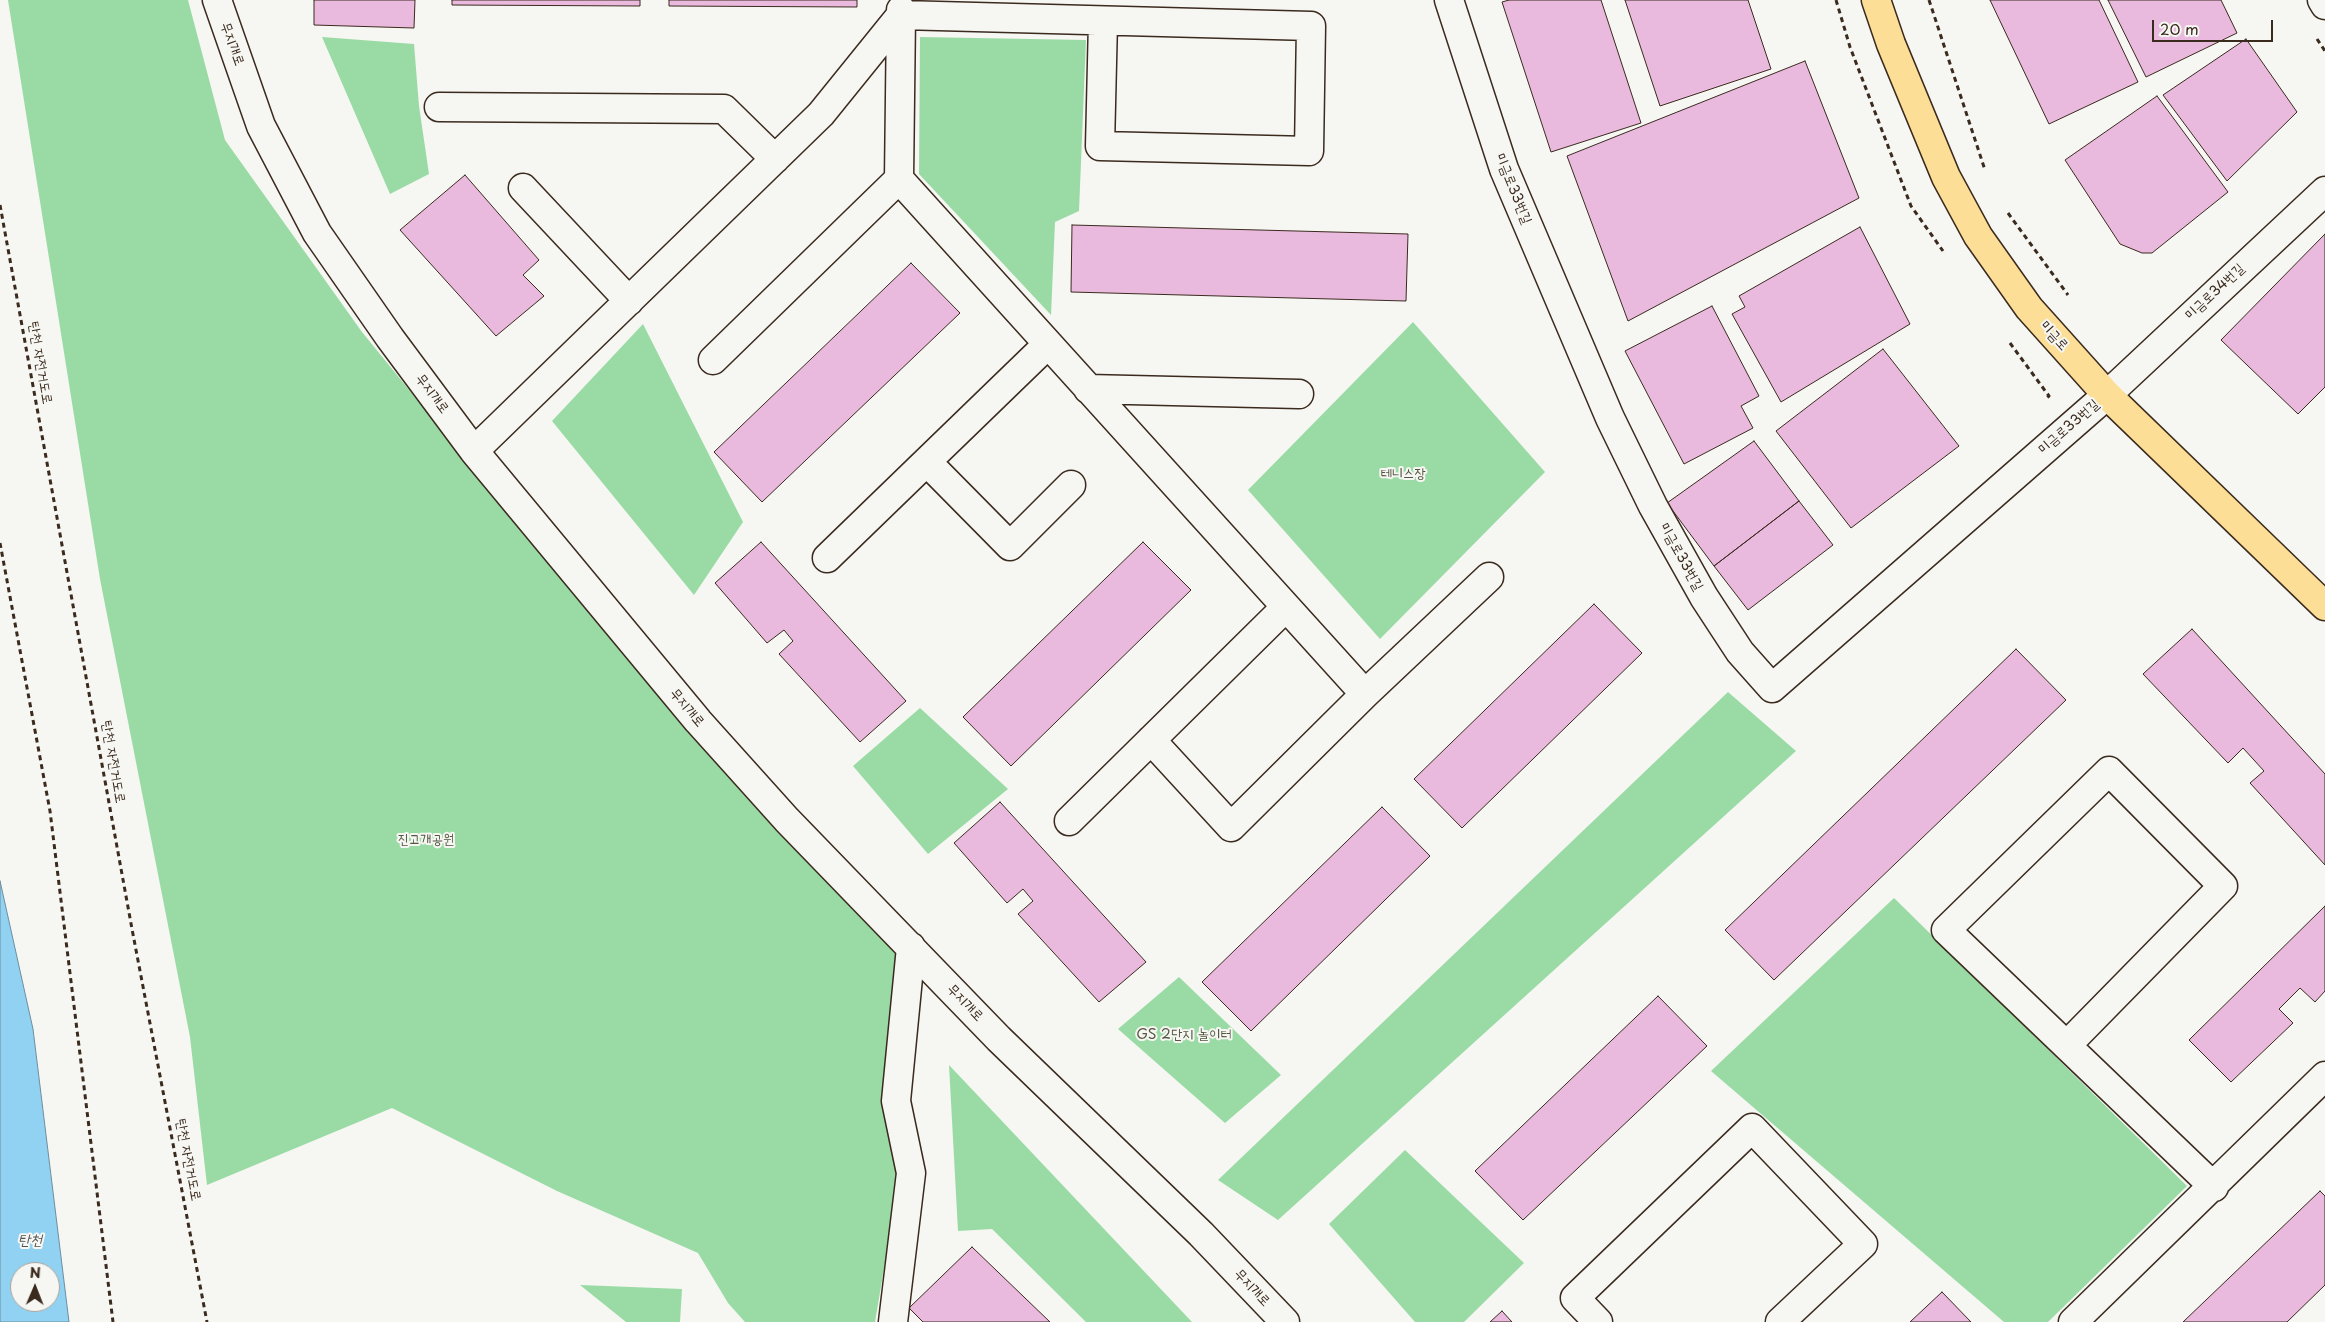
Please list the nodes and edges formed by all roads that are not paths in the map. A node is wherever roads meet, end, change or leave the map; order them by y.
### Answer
1 (217, 0) edge
2 (1449, 0) edge
3 (1876, 0) edge
4 (2322, 0) edge
5 (2325, 5) edge
6 (901, 8) edge
7 (1103, 21) junction
8 (439, 107) dead end
9 (775, 159) junction
10 (899, 179) junction
11 (524, 188) dead end
12 (2325, 190) edge
13 (629, 300) junction
14 (1048, 344) junction
15 (713, 360) dead end
16 (1088, 389) junction
17 (1299, 394) dead end
18 (2106, 395) junction
19 (474, 451) junction
20 (927, 462) junction
21 (1072, 485) dead end
22 (827, 558) dead end
23 (1488, 577) dead end
24 (2325, 606) edge
25 (1286, 607) junction
26 (1365, 694) junction
27 (1151, 740) junction
28 (1069, 821) dead end
29 (911, 947) junction
30 (2067, 1045) junction
31 (2325, 1076) edge
32 (2214, 1187) junction
33 (893, 1322) edge
34 (1285, 1322) edge
35 (1598, 1322) edge
36 (1780, 1322) edge
37 (2073, 1322) edge

1 - 19 street, 무지개로
2 - 18 street, 미금로33번길
3 - 18 main road, 미금로
4 - 5 street
6 - 7 street
6 - 9 street
6 - 10 street
7 - 7 street
8 - 9 street
9 - 13 street
10 - 14 street
10 - 15 street
11 - 13 street
12 - 18 street, 미금로34번길
13 - 19 street
14 - 16 street
14 - 20 street
16 - 17 street
16 - 25 street
18 - 24 main road, 미금로
19 - 29 street, 무지개로
20 - 21 street
20 - 22 street
23 - 26 street
25 - 26 street
25 - 27 street
26 - 27 street
27 - 28 street
29 - 33 street
29 - 34 street, 무지개로
30 - 30 street
30 - 32 street
31 - 32 street
32 - 37 street
35 - 36 street

